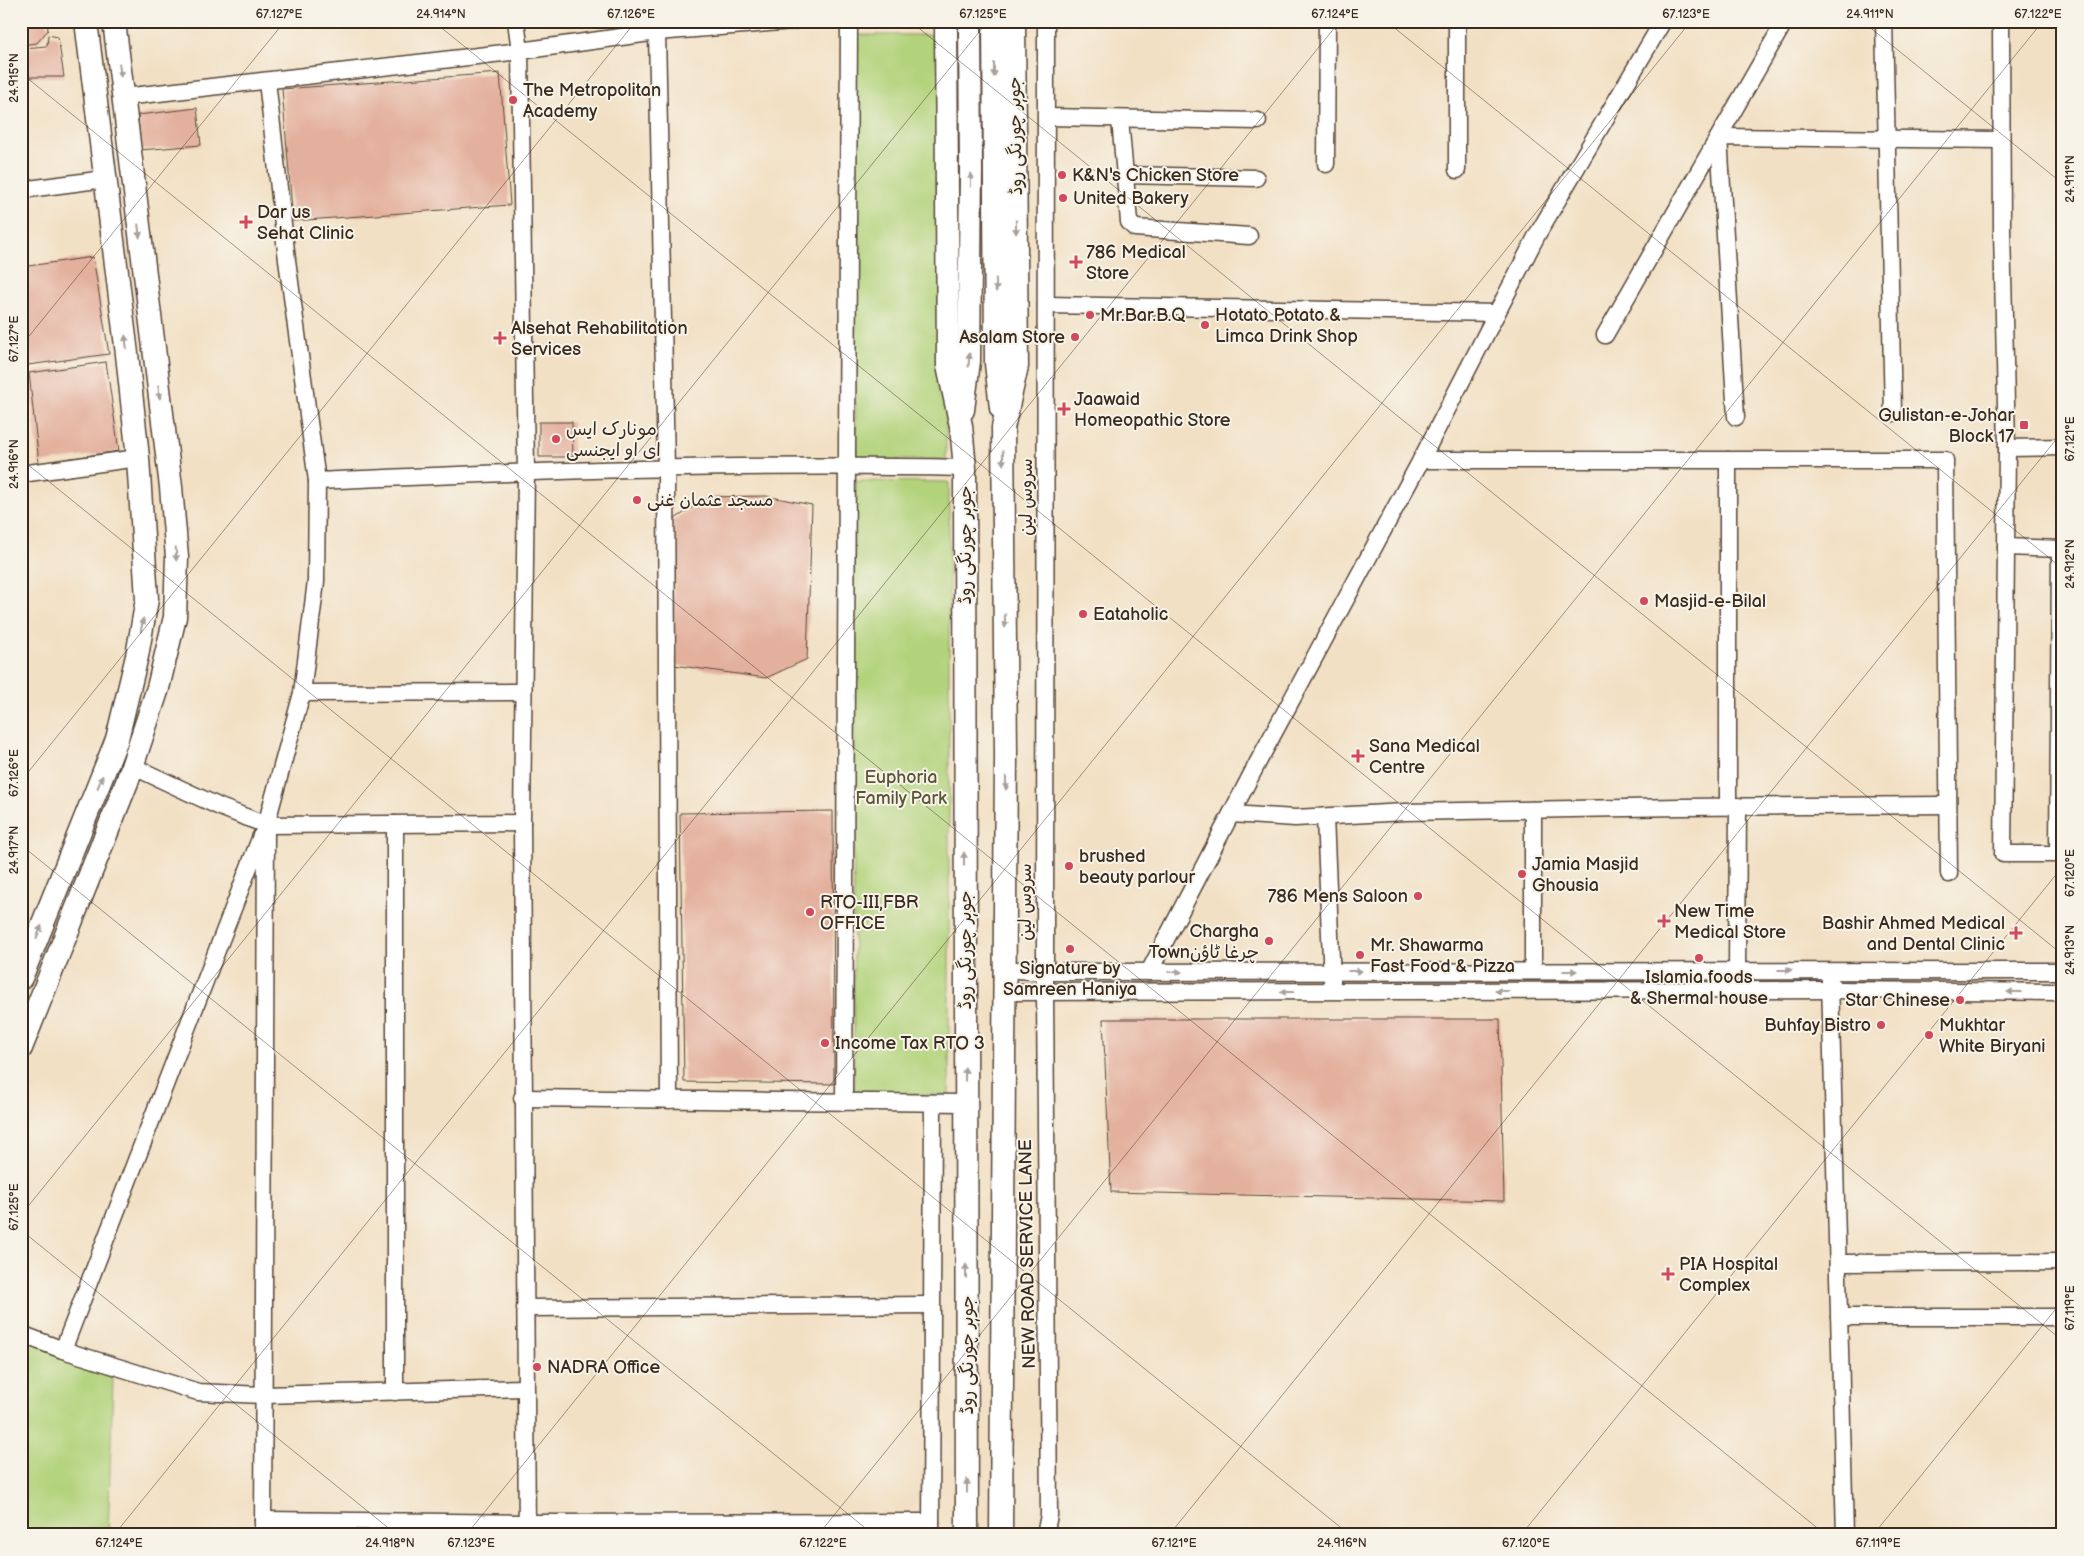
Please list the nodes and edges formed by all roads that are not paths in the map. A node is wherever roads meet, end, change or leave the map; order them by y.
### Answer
1 (86, 21) edge
2 (114, 21) edge
3 (516, 21) edge
4 (793, 21) edge
5 (849, 21) edge
6 (946, 21) edge
7 (970, 21) edge
8 (994, 21) edge
9 (1014, 21) edge
10 (1046, 21) edge
11 (1327, 21) edge
12 (1457, 21) edge
13 (1663, 21) edge
14 (1786, 21) edge
15 (1884, 21) edge
16 (2001, 21) edge
17 (657, 32) junction
18 (520, 51) junction
19 (267, 81) junction
20 (124, 97) junction
21 (1047, 117) junction
22 (1120, 119) junction
23 (1258, 120) dead end
24 (1719, 137) junction
25 (1887, 139) junction
26 (2001, 140) junction
27 (1326, 164) dead end
28 (1457, 170) dead end
29 (1125, 175) junction
30 (1256, 178) dead end
31 (105, 179) junction
32 (21, 190) edge
33 (1249, 236) dead end
34 (1046, 305) junction
35 (1497, 313) junction
36 (1605, 335) dead end
37 (1893, 413) dead end
38 (1736, 417) dead end
39 (961, 426) junction
40 (1003, 428) junction
41 (2007, 448) junction
42 (2063, 448) edge
43 (138, 458) junction
44 (1420, 460) junction
45 (1728, 460) junction
46 (848, 465) junction
47 (666, 468) junction
48 (965, 468) junction
49 (526, 471) junction
50 (21, 474) edge
51 (317, 481) junction
52 (2006, 547) junction
53 (2061, 549) edge
54 (523, 692) junction
55 (302, 693) junction
56 (2061, 764) edge
57 (132, 766) junction
58 (1948, 805) junction
59 (1733, 806) junction
60 (1533, 810) junction
61 (1231, 814) junction
62 (1325, 817) junction
63 (522, 823) junction
64 (395, 824) junction
65 (266, 825) junction
66 (2060, 854) edge
67 (1949, 874) dead end
68 (1004, 969) junction
69 (1737, 970) junction
70 (1830, 970) junction
71 (1331, 971) junction
72 (1533, 971) junction
73 (2063, 971) edge
74 (1045, 972) junction
75 (1148, 972) junction
76 (21, 978) edge
77 (1831, 990) junction
78 (1333, 991) junction
79 (1004, 992) junction
80 (1044, 992) junction
81 (2063, 992) edge
82 (21, 1048) edge
83 (522, 1098) junction
84 (669, 1100) junction
85 (844, 1102) junction
86 (933, 1103) junction
87 (966, 1103) junction
88 (2063, 1262) edge
89 (1838, 1263) junction
90 (931, 1305) junction
91 (525, 1308) junction
92 (1839, 1317) junction
93 (2063, 1317) edge
94 (21, 1334) edge
95 (63, 1350) junction
96 (525, 1388) junction
97 (395, 1392) junction
98 (264, 1395) junction
99 (1003, 1403) junction
100 (967, 1404) junction
101 (967, 1450) junction
102 (1002, 1451) junction
103 (263, 1528) edge
104 (393, 1528) edge
105 (931, 1528) edge
106 (527, 1529) edge
107 (967, 1535) edge
108 (1001, 1535) edge
109 (1045, 1535) edge
110 (1845, 1535) edge

1 - 31 main road
2 -> 20 main road
3 - 18 street
4 - 17 street
5 - 46 street
6 - 39 main road, جوہر چورنگی روڈ
39 -> 7 main road, جوہر چورنگی روڈ
8 -> 40 main road, جوہر چورنگی روڈ
9 -> 40 main road, جوہر چورنگی روڈ
10 - 21 street, سروس لین
11 - 27 street
12 - 28 street
13 - 35 street
14 - 24 street
15 - 25 street
16 - 26 street
17 - 18 street
17 - 47 street
18 - 19 street
18 - 49 street
19 - 20 street
19 - 51 street
20 -> 57 main road
21 - 22 street
21 - 34 street, سروس لین
22 - 23 street
22 - 29 street
24 - 25 street
24 - 36 street
24 - 38 street
25 - 26 street
25 - 37 street
26 - 41 street
29 - 30 street
29 - 33 street
31 - 32 street
43 -> 31 main road
34 - 35 street
34 - 74 street, سروس لین
35 - 44 street
39 - 48 main road, جوہر چورنگی روڈ
40 -> 68 main road, جوہر چورنگی روڈ
41 - 42 street
41 - 52 street
43 - 50 street
76 -> 43 main road
44 - 45 street
44 - 61 street
45 - 58 street
45 - 59 street
46 - 47 street
46 - 48 street
46 - 85 street
47 - 49 street
47 - 84 street
87 -> 48 main road, جوہر چورنگی روڈ
49 - 51 street
49 - 54 street
51 - 55 street
52 - 53 street
52 - 66 street
53 - 56 street
54 - 55 street
54 - 63 street
55 - 65 street
56 - 66 street
57 - 65 street
57 - 82 main road
58 - 59 street
58 - 67 street
59 - 60 street
59 - 69 street
60 - 62 street
60 - 72 street
61 - 62 street
61 - 75 street
62 - 71 street
63 - 64 street
63 - 83 street
64 - 65 street
64 - 97 street
65 - 95 street
65 - 98 street
68 - 74 street
68 - 79 main road, جوہر چورنگی روڈ
69 -> 70 street
72 -> 69 street
70 - 73 street
70 - 77 street
71 -> 72 street
75 -> 71 street
71 - 78 street
74 - 75 street
74 - 80 street, NEW ROAD SERVICE LANE
77 -> 78 street
81 -> 77 street
77 - 89 street
78 -> 80 street
79 - 80 street
79 - 99 main road, جوہر چورنگی روڈ
80 - 109 street, NEW ROAD SERVICE LANE
83 - 84 street
83 - 91 street
84 - 85 street
85 - 86 street
86 - 87 street
86 - 90 street
100 -> 87 main road, جوہر چورنگی روڈ
88 - 89 street
89 - 92 street
90 - 91 street
90 - 105 street
91 - 96 street
92 - 93 street
92 - 110 street
94 - 95 street
95 - 98 street
96 - 97 street
96 - 106 street
97 - 98 street
98 - 103 street
99 - 100 main road
99 - 102 main road, جوہر چورنگی روڈ
100 - 101 main road, جوہر چورنگی روڈ
101 - 102 main road
107 -> 101 main road, جوہر چورنگی روڈ
102 - 108 main road, جوہر چورنگی روڈ
103 - 104 street
104 - 106 street
105 - 106 street

